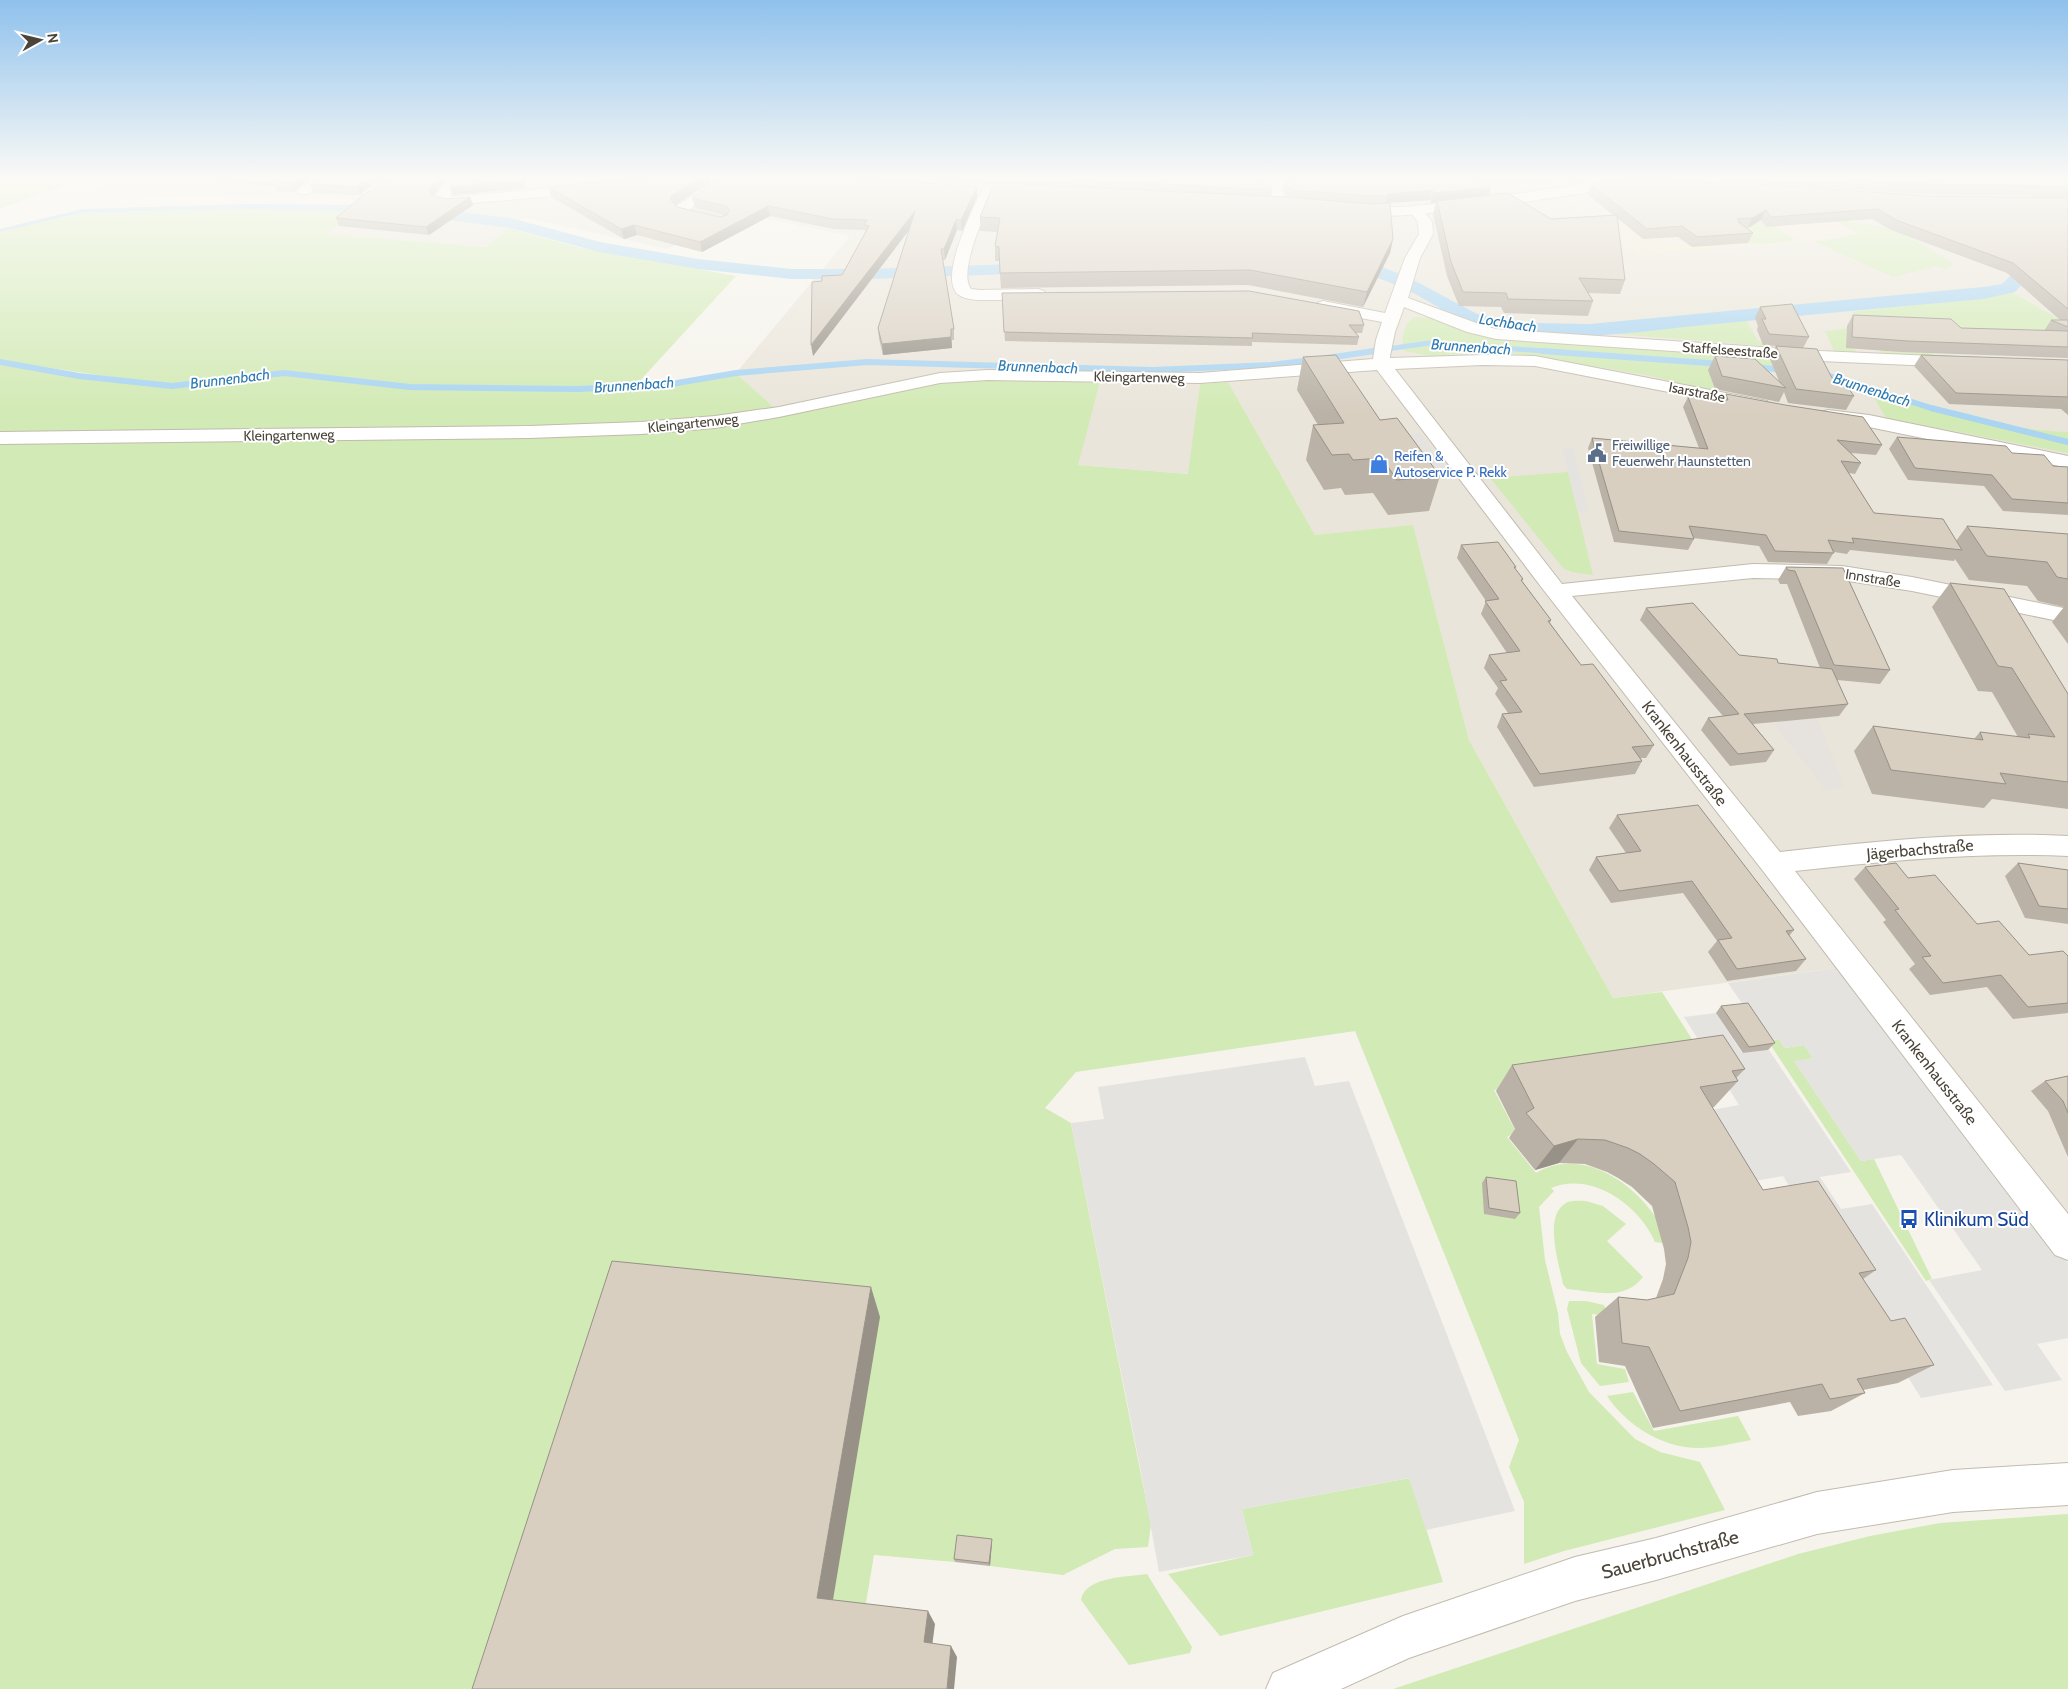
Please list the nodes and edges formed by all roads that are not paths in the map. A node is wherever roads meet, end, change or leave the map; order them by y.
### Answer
1 (965, 256) edge
2 (1408, 256) edge
3 (1402, 289) junction
4 (1058, 294) edge
5 (1308, 303) edge
6 (1389, 321) junction
7 (1820, 356) junction
8 (1382, 359) junction
9 (1976, 362) edge
10 (1963, 376) edge
11 (1780, 409) edge
12 (1813, 414) edge
13 (0, 438) edge
14 (2068, 462) edge
15 (1556, 591) junction
16 (2068, 616) edge
17 (2068, 846) edge
18 (1773, 863) junction
19 (2061, 1225) edge
20 (2068, 1484) edge
21 (1289, 1689) edge

1 - 4 street
2 - 3 street
3 - 6 street
3 - 7 street, Staffelseestraße
5 - 6 street
6 - 8 street
7 - 9 street, Staffelseestraße
7 - 10 street
8 - 11 street, Isarstraße
8 - 13 street, Kleingartenweg
8 - 15 street, Krankenhausstraße
12 - 14 street
15 - 16 street, Innstraße
15 - 18 street, Krankenhausstraße
17 - 18 street, Jägerbachstraße
18 - 19 street, Krankenhausstraße
20 - 21 street, Sauerbruchstraße

